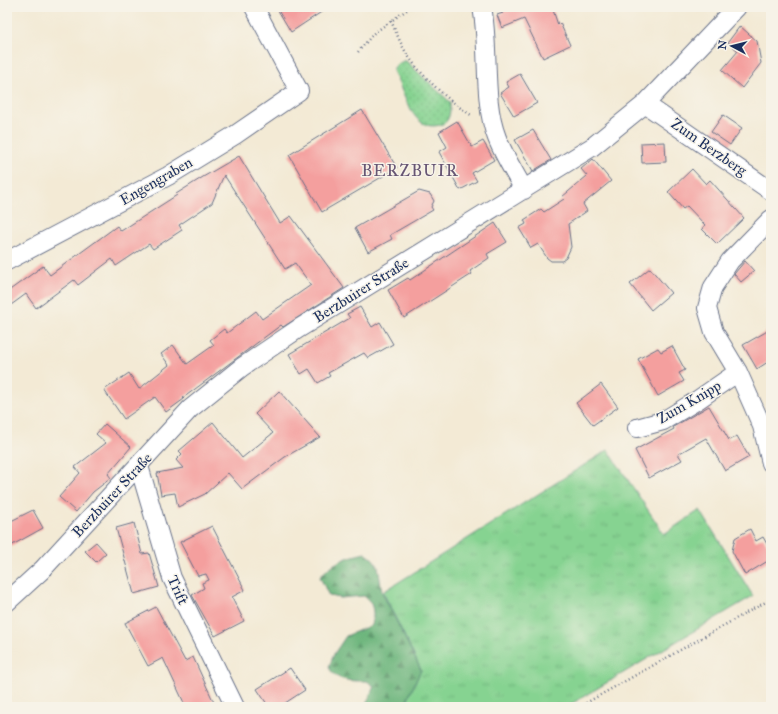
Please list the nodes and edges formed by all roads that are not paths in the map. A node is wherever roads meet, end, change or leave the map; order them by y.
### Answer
1 (254, 7) edge
2 (482, 7) edge
3 (736, 7) edge
4 (646, 104) junction
5 (524, 190) junction
6 (771, 191) edge
7 (771, 219) edge
8 (7, 261) edge
9 (738, 372) junction
10 (637, 428) dead end
11 (771, 463) edge
12 (139, 466) junction
13 (7, 602) edge
14 (235, 707) edge

1 - 8 street, Engengraben
2 - 5 street
3 - 4 street, Berzbuirer Straße
4 - 5 street, Berzbuirer Straße
4 - 6 street, Zum Berzberg
5 - 12 street, Berzbuirer Straße
7 - 9 street, Zum Knipp
9 - 10 street, Zum Knipp
9 - 11 street, Zum Knipp
12 - 13 street, Berzbuirer Straße
12 - 14 street, Trift

